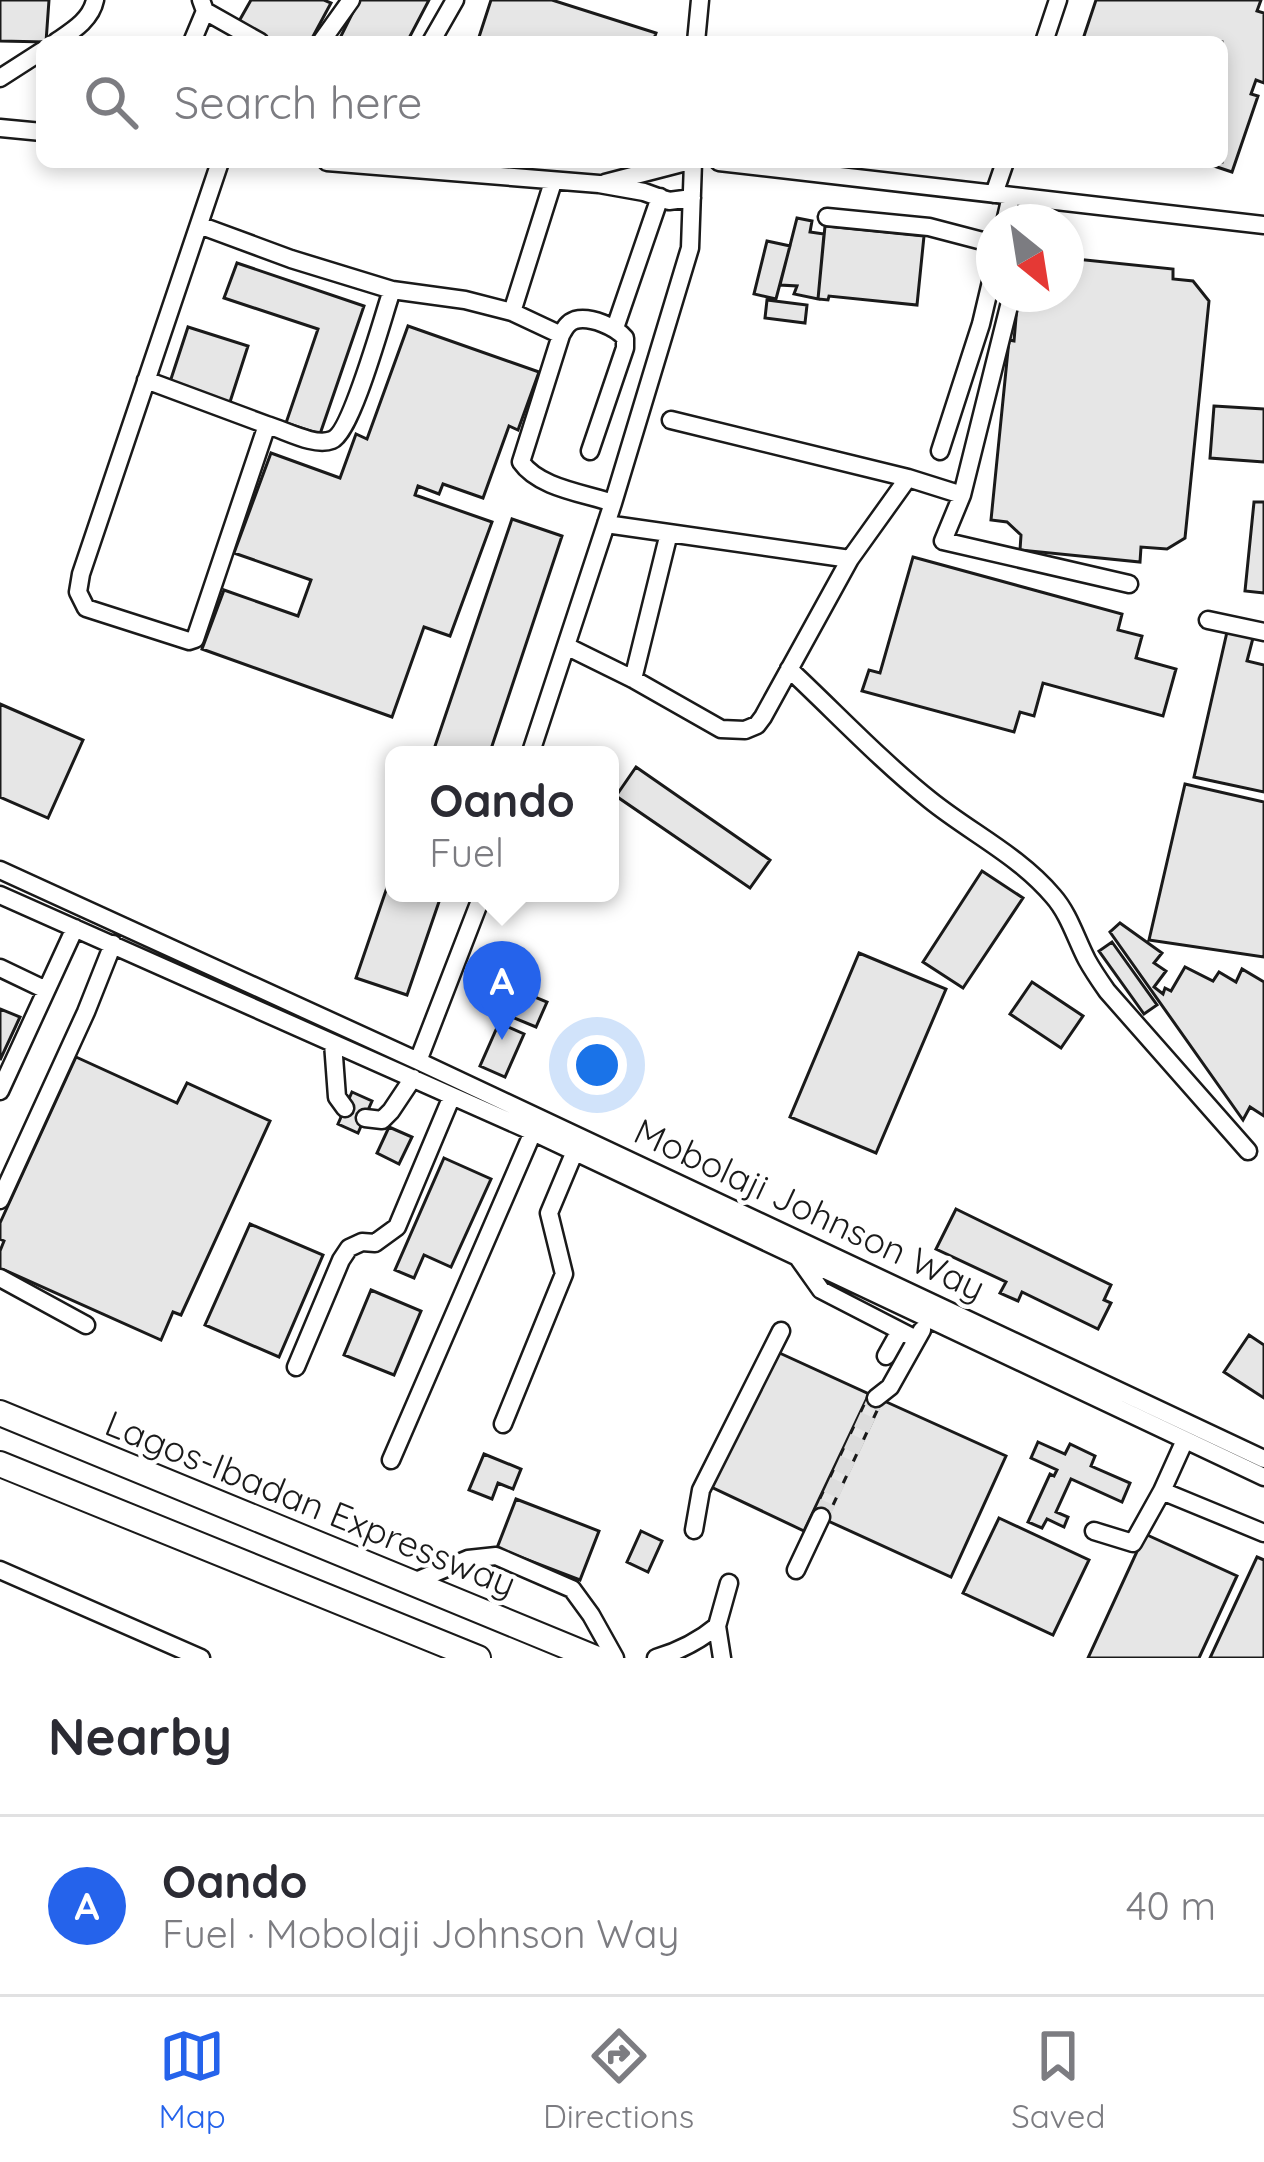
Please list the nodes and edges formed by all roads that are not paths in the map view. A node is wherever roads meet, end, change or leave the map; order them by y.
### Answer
1 (95, 0) edge
2 (351, 0) edge
3 (454, 0) edge
4 (700, 0) edge
5 (1058, 0) edge
6 (203, 5) edge
7 (64, 36) edge
8 (194, 36) edge
9 (251, 36) edge
10 (325, 36) edge
11 (434, 36) edge
12 (697, 36) edge
13 (1046, 36) edge
14 (36, 55) edge
15 (0, 78) edge
16 (0, 128) edge
17 (36, 131) edge
18 (218, 168) edge
19 (413, 168) edge
20 (633, 168) edge
21 (690, 168) edge
22 (771, 168) edge
23 (1005, 168) edge
24 (553, 182) junction
25 (599, 184) junction
26 (1003, 195) junction
27 (660, 197) junction
28 (692, 198) junction
29 (1036, 200) junction
30 (1004, 204) edge
31 (1035, 204) edge
32 (826, 217) dead end
33 (200, 225) junction
34 (1264, 225) edge
35 (976, 239) edge
36 (392, 290) junction
37 (984, 312) edge
38 (1008, 312) edge
39 (512, 313) junction
40 (615, 328) junction
41 (561, 335) junction
42 (146, 380) junction
43 (670, 420) dead end
44 (267, 425) junction
45 (940, 451) dead end
46 (590, 452) dead end
47 (908, 478) junction
48 (962, 495) junction
49 (613, 503) junction
50 (606, 524) junction
51 (669, 532) junction
52 (850, 559) junction
53 (1129, 584) dead end
54 (1208, 620) dead end
55 (1264, 632) edge
56 (566, 646) junction
57 (788, 669) junction
58 (633, 680) junction
59 (533, 746) edge
60 (0, 870) edge
61 (0, 895) edge
62 (480, 902) edge
63 (75, 928) junction
64 (112, 944) junction
65 (0, 968) edge
66 (46, 990) junction
67 (333, 1042) junction
68 (415, 1070) junction
69 (0, 1091) edge
70 (452, 1096) junction
71 (345, 1108) dead end
72 (365, 1118) dead end
73 (533, 1132) junction
74 (575, 1151) junction
75 (1248, 1151) dead end
76 (0, 1200) edge
77 (799, 1258) junction
78 (0, 1278) edge
79 (928, 1319) junction
80 (86, 1324) dead end
81 (781, 1331) dead end
82 (908, 1335) junction
83 (886, 1356) dead end
84 (296, 1366) dead end
85 (876, 1398) tunnel mouth
86 (0, 1413) edge
87 (503, 1424) dead end
88 (1185, 1440) junction
89 (1264, 1459) edge
90 (391, 1460) dead end
91 (0, 1464) edge
92 (1264, 1477) edge
93 (1162, 1491) junction
94 (820, 1517) tunnel mouth
95 (694, 1530) dead end
96 (1094, 1531) dead end
97 (1264, 1533) edge
98 (0, 1570) edge
99 (796, 1570) dead end
100 (728, 1582) dead end
101 (411, 1583) junction
102 (717, 1626) junction
103 (202, 1658) edge
104 (478, 1658) edge
105 (595, 1658) edge
106 (615, 1658) edge
107 (656, 1658) edge
108 (722, 1658) edge

1 - 7 street
2 - 10 street
3 - 11 street
4 - 12 street
5 - 13 street
6 - 8 street
6 - 9 street
14 - 15 street
16 - 17 street
18 - 33 street
19 - 24 street
20 - 25 street
21 - 28 street
22 - 26 street
23 - 26 street
24 - 25 street
24 - 39 street
25 - 27 street
26 - 29 street
26 - 30 street
27 - 28 street
27 - 40 street
28 - 49 street
29 - 31 street
29 - 34 street
32 - 35 street
33 - 36 street
33 - 42 street
36 - 39 street
36 - 44 street
37 - 45 street
38 - 48 street
39 - 41 street
40 - 41 street
40 - 46 street
41 - 49 street
42 - 44 street
42 - 44 street
43 - 47 street
47 - 48 street
47 - 52 street
48 - 53 street
49 - 50 street
50 - 51 street
50 - 56 street
51 - 52 street
51 - 58 street
52 - 57 street
54 - 55 street
56 - 58 street
56 - 59 street
57 - 58 street
57 - 75 street
60 - 68 street, Mobolaji Johnson Way
61 - 63 street, Mobolaji Johnson Way
62 - 68 street
63 - 64 street, Mobolaji Johnson Way
63 - 66 street
64 - 67 street, Mobolaji Johnson Way
64 - 76 street
65 - 66 street
66 - 69 street
67 - 68 street, Mobolaji Johnson Way
67 - 71 street
68 - 70 street, Mobolaji Johnson Way
68 - 72 street
68 - 89 street, Mobolaji Johnson Way
70 - 73 street, Mobolaji Johnson Way
70 - 84 street
73 - 74 street, Mobolaji Johnson Way
73 - 90 street
74 - 77 street, Mobolaji Johnson Way
74 - 87 street
77 - 79 street, Mobolaji Johnson Way
77 - 82 street
78 - 80 street
79 - 82 street
79 - 88 street, Mobolaji Johnson Way
81 - 95 street
82 - 83 street
82 - 85 street
86 - 101 highway, Lagos-Ibadan Expressway
88 - 92 street, Mobolaji Johnson Way
88 - 93 street
91 - 104 highway
93 - 96 street
93 - 97 street
94 - 99 street
98 - 103 street
100 - 102 street
101 - 105 highway, Lagos-Ibadan Expressway
101 - 106 street
102 - 107 street
102 - 108 street

